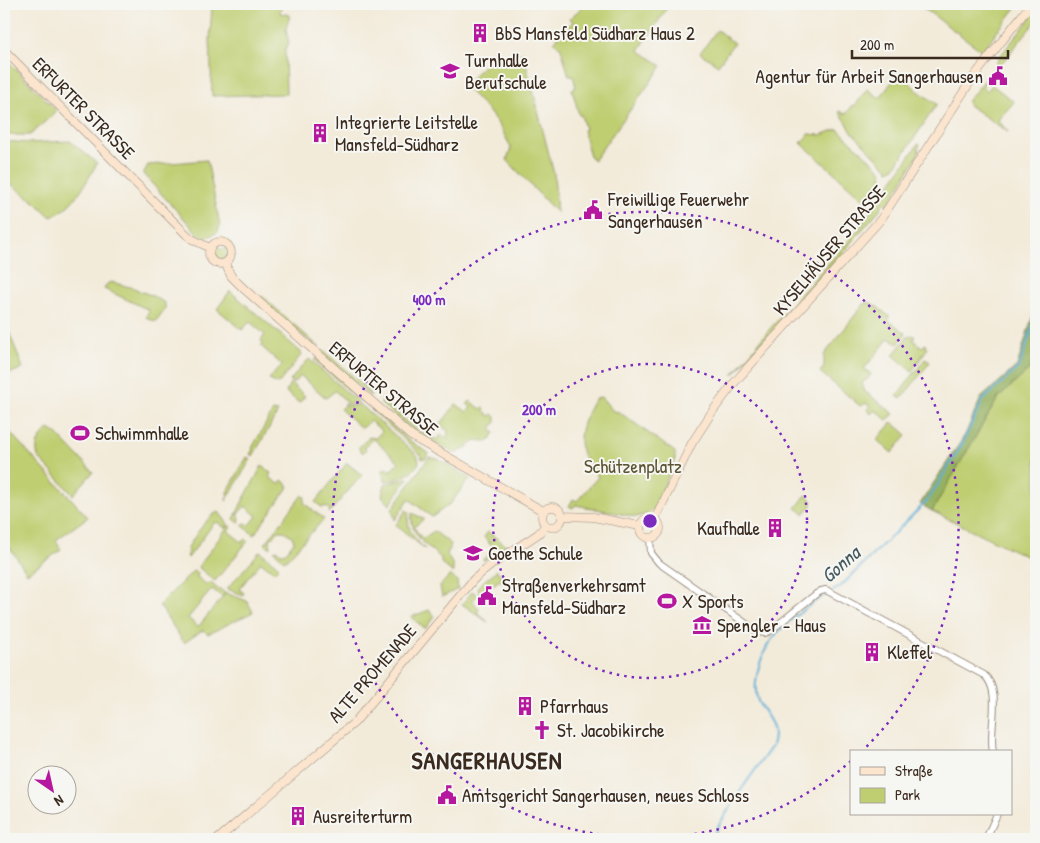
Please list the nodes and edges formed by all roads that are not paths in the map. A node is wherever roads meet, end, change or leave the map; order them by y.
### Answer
1 (1031, 4) edge
2 (4, 50) edge
3 (210, 248) junction
4 (225, 263) junction
5 (543, 510) junction
6 (562, 516) junction
7 (655, 519) junction
8 (546, 525) junction
9 (640, 526) junction
10 (650, 538) junction
11 (993, 750) edge
12 (996, 816) edge
13 (218, 839) edge
14 (986, 839) edge

1 - 7 main road, KYSELHÄUSER STRASSE
2 - 3 main road, ERFURTER STRASSE
3 - 4 main road
3 - 4 main road
4 - 5 main road, ERFURTER STRASSE
5 - 6 main road
5 - 8 main road
6 - 8 main road
6 - 9 main road
7 - 9 main road
7 - 10 main road
8 - 13 main road, ALTE PROMENADE
9 - 10 main road
10 - 11 street
12 - 14 street

